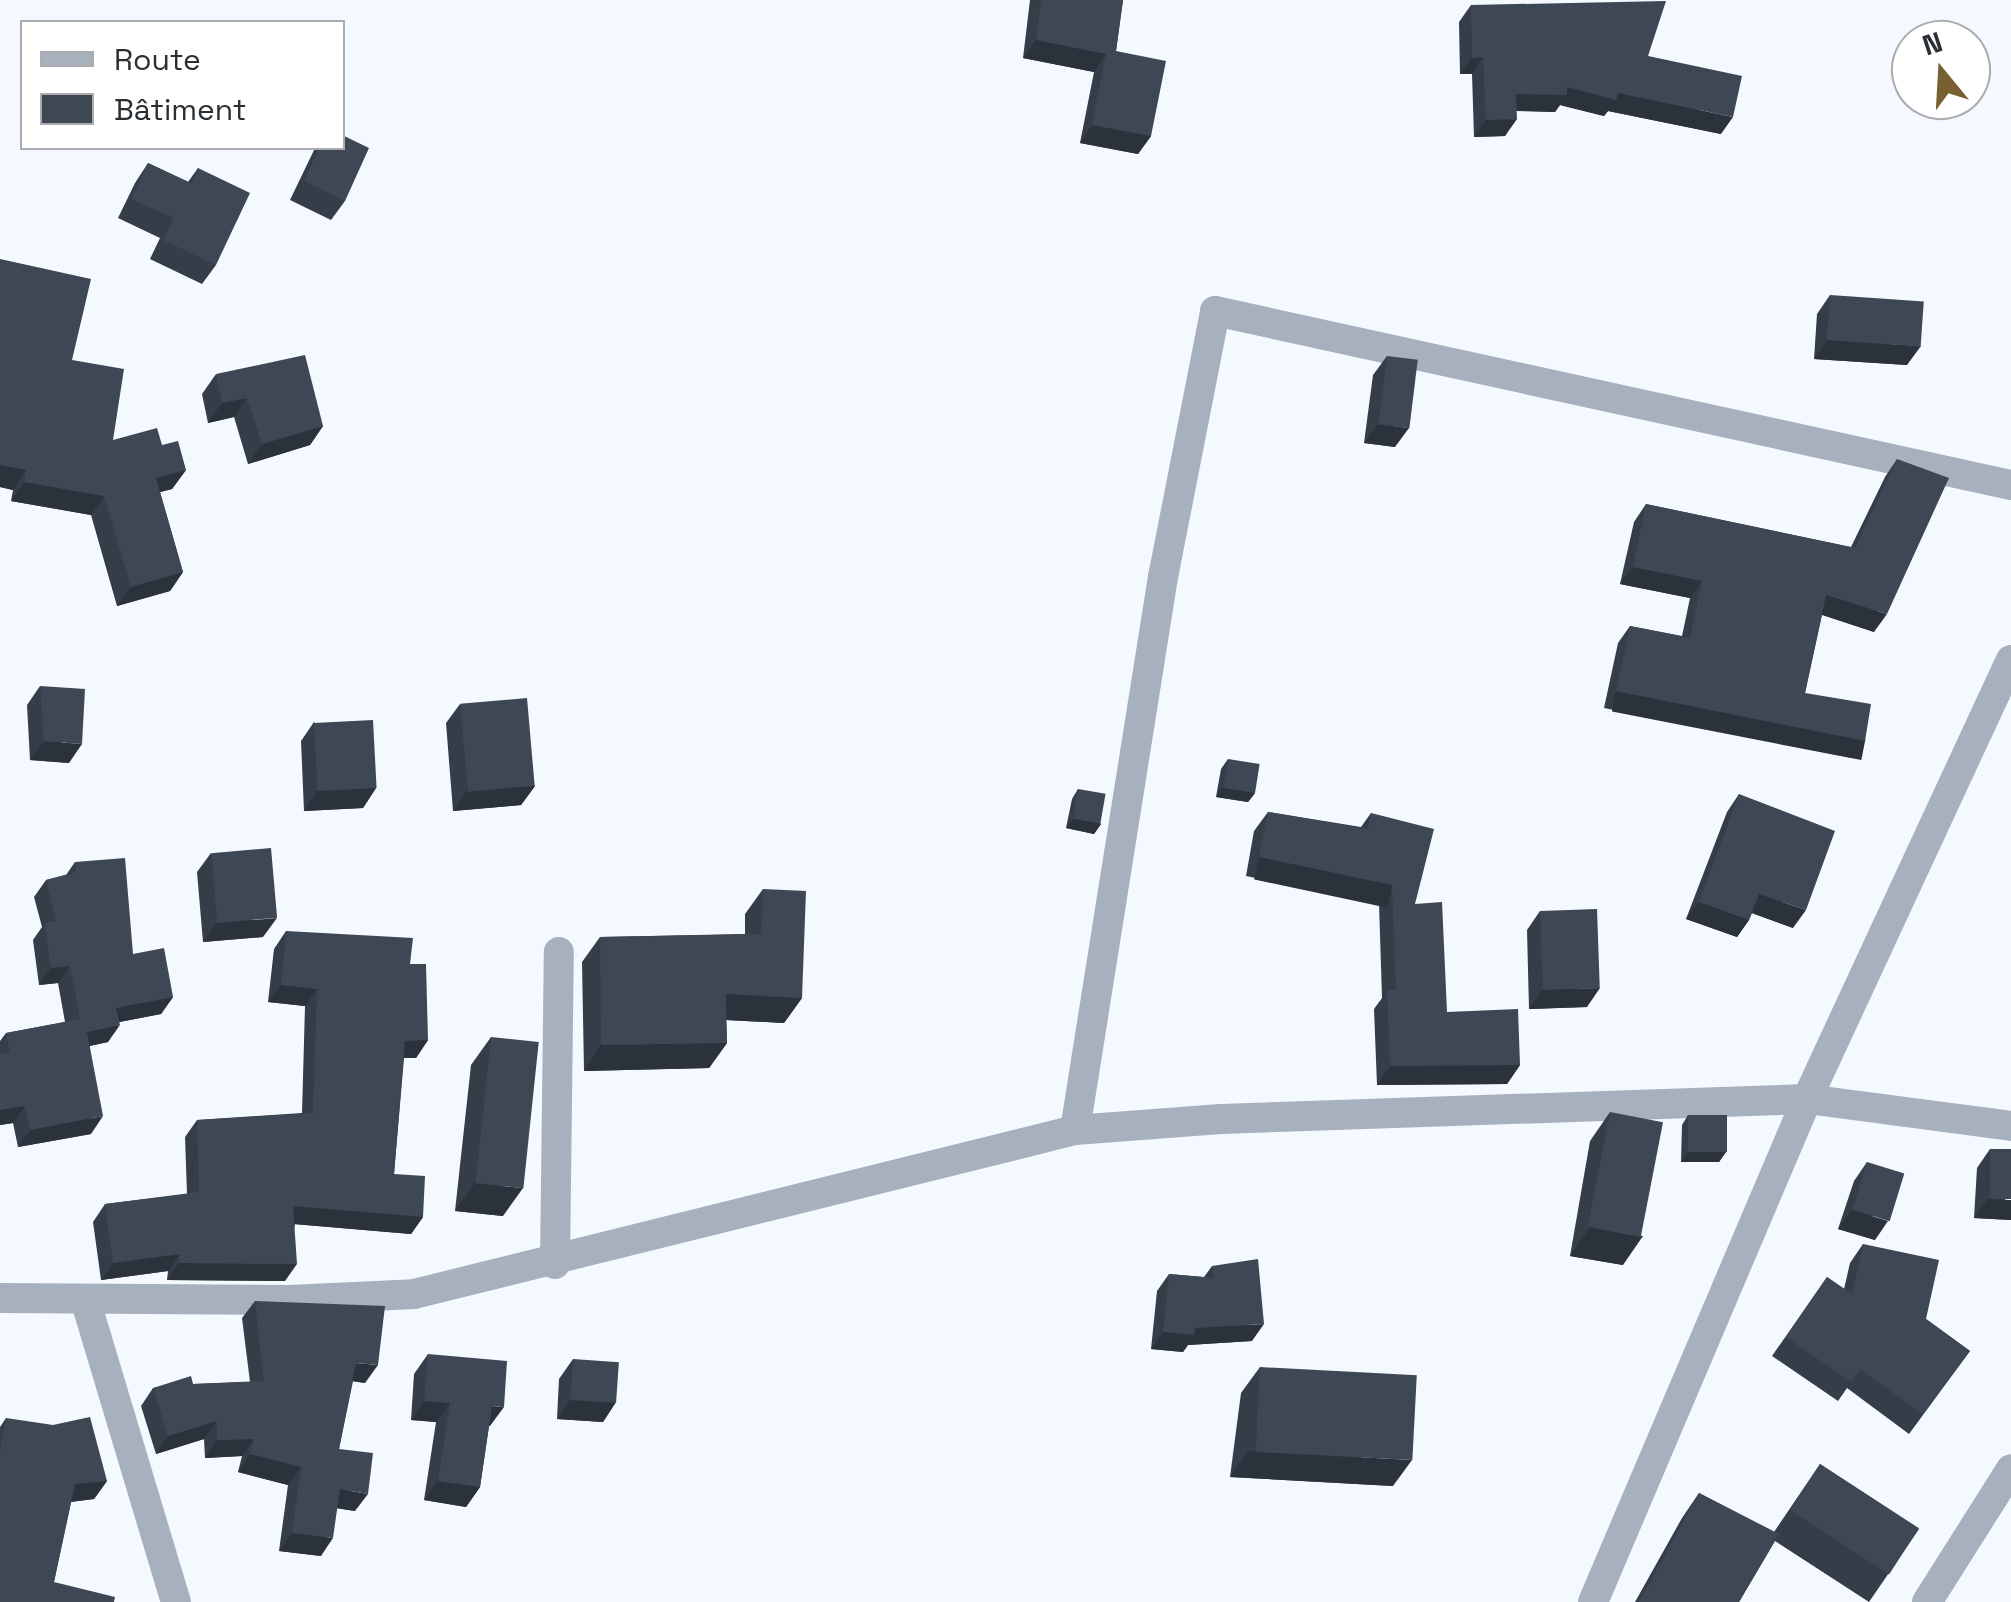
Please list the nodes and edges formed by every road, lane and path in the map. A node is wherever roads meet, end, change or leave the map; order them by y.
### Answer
1 (2011, 486) edge
2 (2011, 660) edge
3 (559, 952) dead end
4 (1806, 1100) junction
5 (2011, 1126) edge
6 (1075, 1130) junction
7 (555, 1264) junction
8 (0, 1298) edge
9 (85, 1300) junction
10 (2011, 1469) edge
11 (176, 1602) edge
12 (1592, 1602) edge
13 (1927, 1602) edge

1 - 6 street
2 - 4 street
3 - 7 street
4 - 5 street
4 - 6 street
4 - 12 street
6 - 7 street
7 - 9 street
8 - 9 street
9 - 11 street
10 - 13 street

